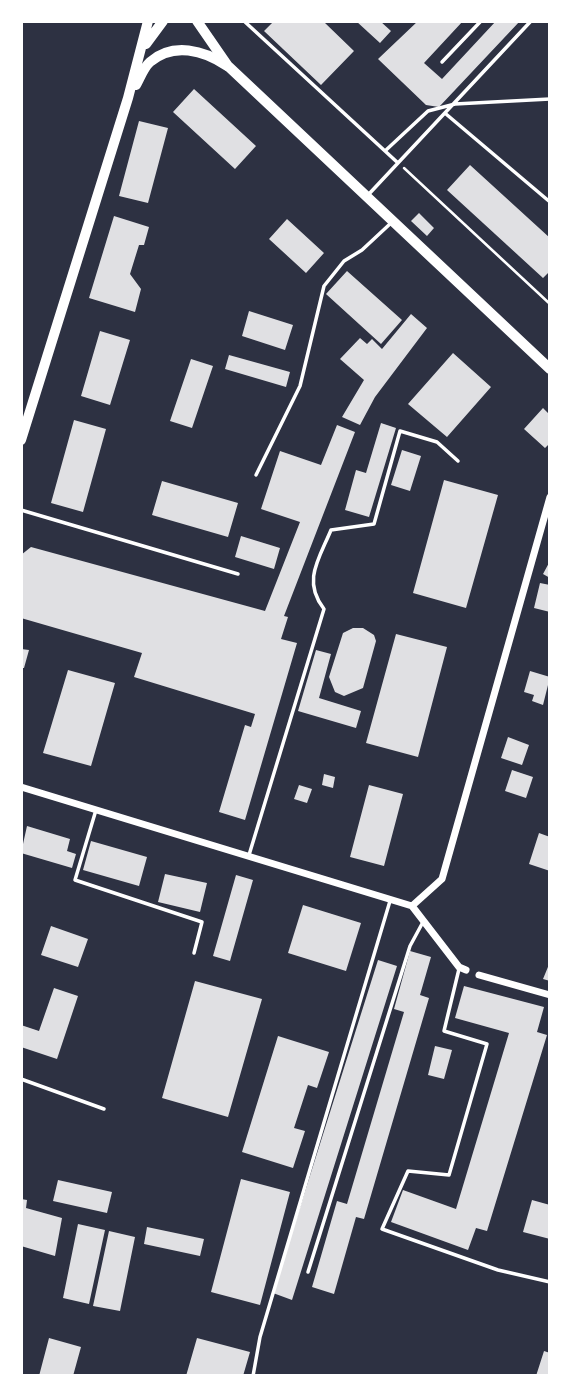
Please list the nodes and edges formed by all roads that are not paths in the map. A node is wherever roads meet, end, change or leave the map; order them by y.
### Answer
1 (148, 21) edge
2 (163, 21) edge
3 (197, 21) edge
4 (244, 21) edge
5 (481, 21) edge
6 (531, 21) edge
7 (142, 50) junction
8 (442, 62) dead end
9 (228, 66) junction
10 (128, 98) junction
11 (550, 99) edge
12 (455, 104) junction
13 (446, 114) junction
14 (385, 151) junction
15 (398, 163) junction
16 (366, 197) junction
17 (550, 202) edge
18 (393, 222) junction
19 (550, 369) edge
20 (21, 440) edge
21 (458, 461) dead end
22 (256, 475) dead end
23 (550, 497) edge
24 (21, 510) edge
25 (238, 574) dead end
26 (21, 787) edge
27 (96, 810) junction
28 (249, 855) junction
29 (391, 899) junction
30 (412, 906) junction
31 (424, 920) junction
32 (194, 953) dead end
33 (463, 969) joint
34 (480, 975) dead end
35 (550, 995) edge
36 (21, 1079) edge
37 (104, 1109) dead end
38 (307, 1272) dead end
39 (550, 1282) edge
40 (253, 1376) edge

1 - 7 main road
2 - 7 main road
3 - 9 main road
4 - 14 lane
5 - 8 lane
6 - 12 lane
7 - 10 main road
9 - 10 main road
9 - 16 main road
10 - 20 main road
11 - 12 lane
12 - 13 lane
12 - 14 lane
13 - 15 lane
13 - 17 lane
14 - 15 lane
15 - 16 lane
16 - 18 main road
18 - 19 main road
18 - 22 lane
21 - 28 lane
23 - 30 street
24 - 25 lane
26 - 27 street
27 - 28 street
27 - 32 lane
28 - 29 street
29 - 30 street
29 - 40 lane
30 - 31 street
31 - 33 street
31 - 38 lane
33 - 39 lane
34 - 35 street
36 - 37 lane

